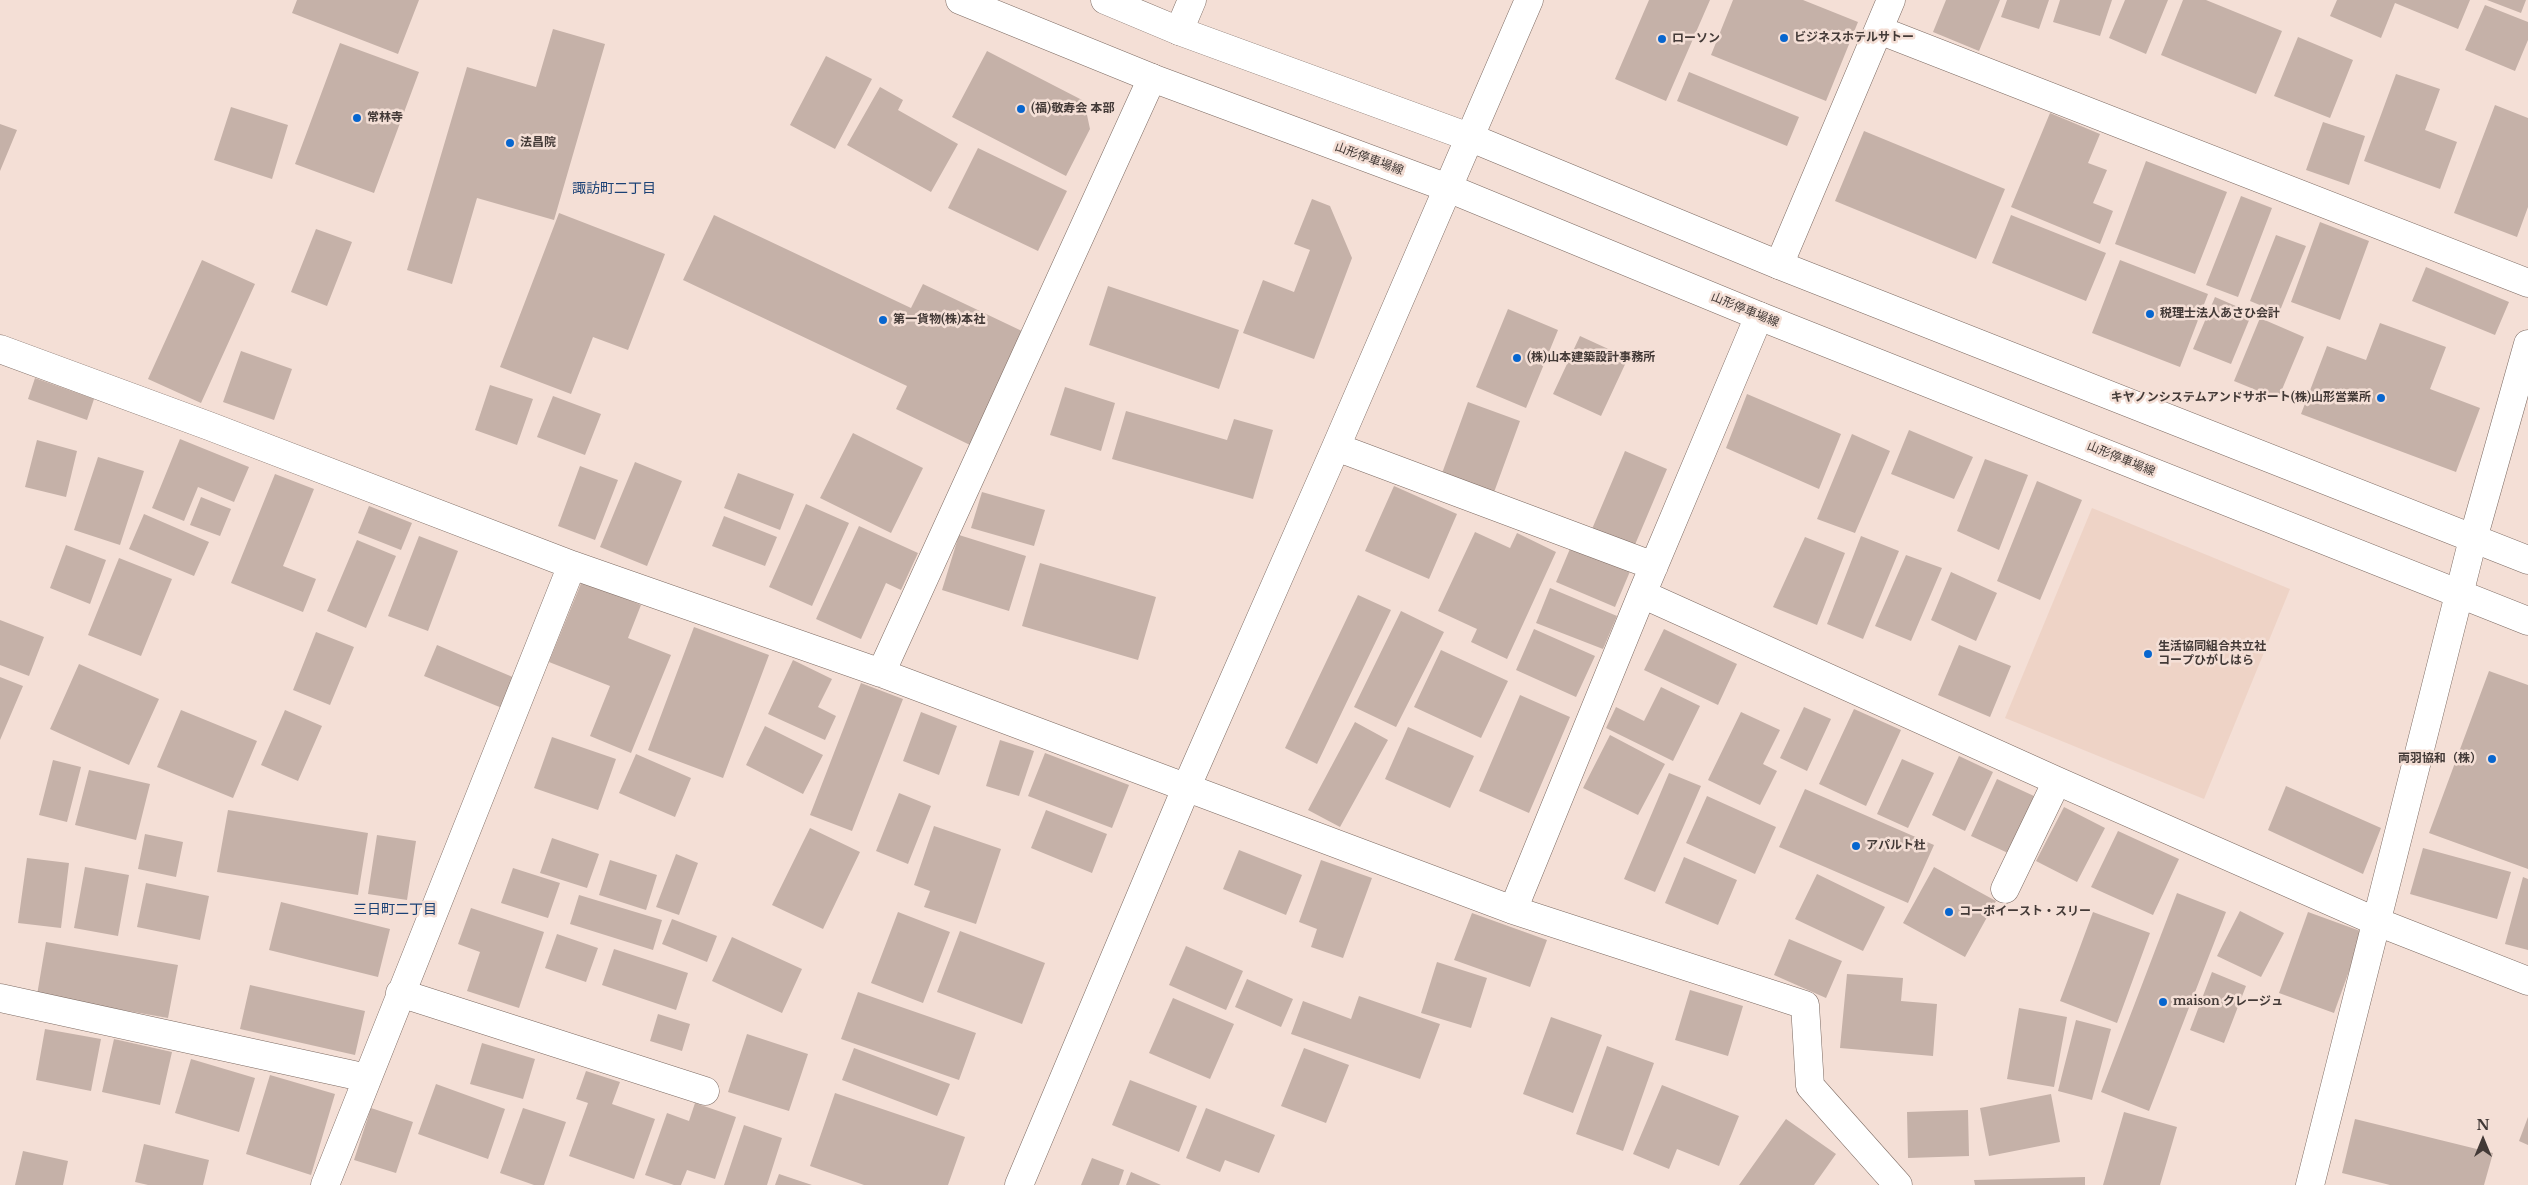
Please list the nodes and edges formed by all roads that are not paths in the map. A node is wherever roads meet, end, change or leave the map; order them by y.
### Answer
1 (960, 0) edge
2 (1105, 0) edge
3 (1192, 0) edge
4 (1529, 0) edge
5 (1891, 0) edge
6 (1179, 30) junction
7 (1879, 30) junction
8 (1152, 78) junction
9 (1469, 137) junction
10 (1448, 188) junction
11 (1779, 265) junction
12 (2528, 283) edge
13 (1759, 316) junction
14 (2528, 344) edge
15 (0, 349) edge
16 (1336, 447) junction
17 (2473, 539) junction
18 (2528, 560) edge
19 (572, 565) junction
20 (1654, 566) junction
21 (1642, 594) junction
22 (2459, 595) junction
23 (2528, 621) edge
24 (880, 673) junction
25 (2057, 781) junction
26 (1187, 786) junction
27 (2005, 889) dead end
28 (1512, 910) junction
29 (2376, 921) junction
30 (2528, 981) edge
31 (400, 992) junction
32 (0, 998) edge
33 (367, 1078) junction
34 (706, 1091) dead end
35 (325, 1185) edge
36 (1019, 1185) edge
37 (1898, 1185) edge
38 (2310, 1185) edge

1 - 8 main road, 山形停車場線
2 - 6 main road
3 - 6 main road
4 - 9 main road
5 - 7 main road
6 - 9 main road
7 - 11 main road
7 - 12 main road
8 - 10 main road, 山形停車場線
8 - 24 main road
9 - 10 main road
9 - 11 main road
10 - 13 main road, 山形停車場線
10 - 16 main road
11 - 17 main road
13 - 20 main road
13 - 22 main road, 山形停車場線
14 - 17 main road
15 - 19 main road
16 - 20 main road
16 - 26 main road
17 - 18 main road
17 - 22 main road
19 - 24 main road
19 - 31 main road
20 - 21 main road
21 - 25 main road
21 - 28 main road
22 - 23 main road, 山形停車場線
22 - 29 main road
24 - 26 main road
25 - 27 main road
25 - 29 main road
26 - 28 main road
26 - 36 main road
28 - 37 main road
29 - 30 main road
29 - 38 main road
31 - 33 main road
31 - 34 main road
32 - 33 main road
33 - 35 main road

